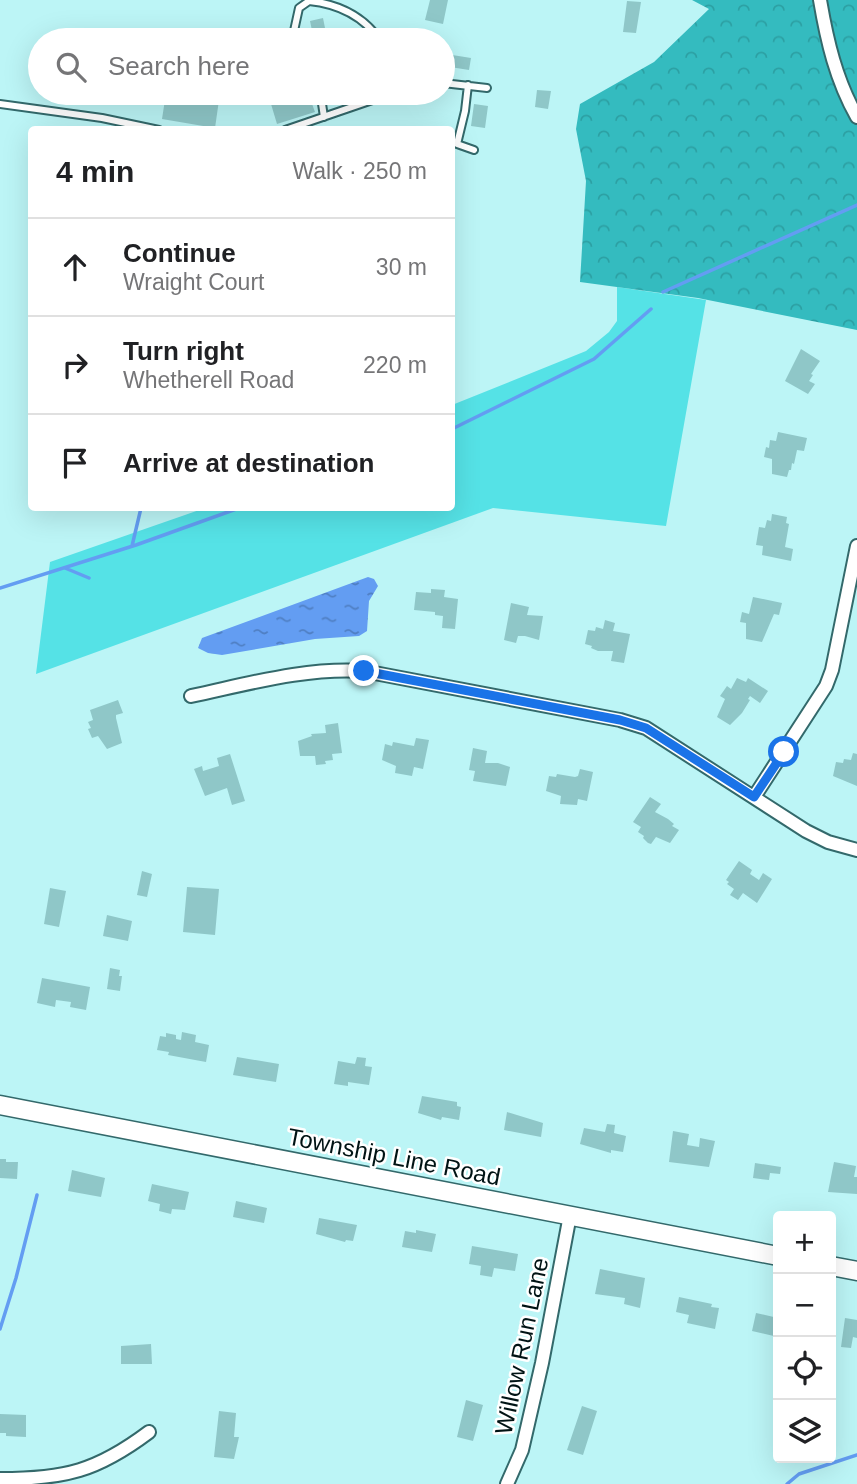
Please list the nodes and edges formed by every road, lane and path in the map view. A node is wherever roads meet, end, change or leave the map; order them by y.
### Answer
1 (820, 0) edge
2 (295, 28) edge
3 (370, 28) edge
4 (455, 84) edge
5 (468, 85) junction
6 (487, 88) dead end
7 (0, 104) edge
8 (322, 105) edge
9 (350, 105) edge
10 (324, 117) junction
11 (857, 117) edge
12 (140, 126) edge
13 (297, 126) edge
14 (474, 149) dead end
15 (857, 546) edge
16 (191, 696) dead end
17 (754, 797) junction
18 (857, 850) edge
19 (0, 1105) edge
20 (570, 1215) junction
21 (773, 1255) edge
22 (836, 1267) edge
23 (857, 1271) edge
24 (149, 1432) dead end
25 (0, 1479) edge
26 (507, 1484) edge

1 - 11 street
2 - 3 lane
4 - 5 lane
5 - 6 lane
5 - 14 lane
7 - 12 lane
8 - 10 lane
9 - 10 lane
10 - 13 lane
15 - 17 street
16 - 17 street
17 - 18 street
19 - 20 street, Township Line Road
20 - 21 street, Township Line Road
20 - 26 street, Willow Run Lane
22 - 23 street
24 - 25 street

